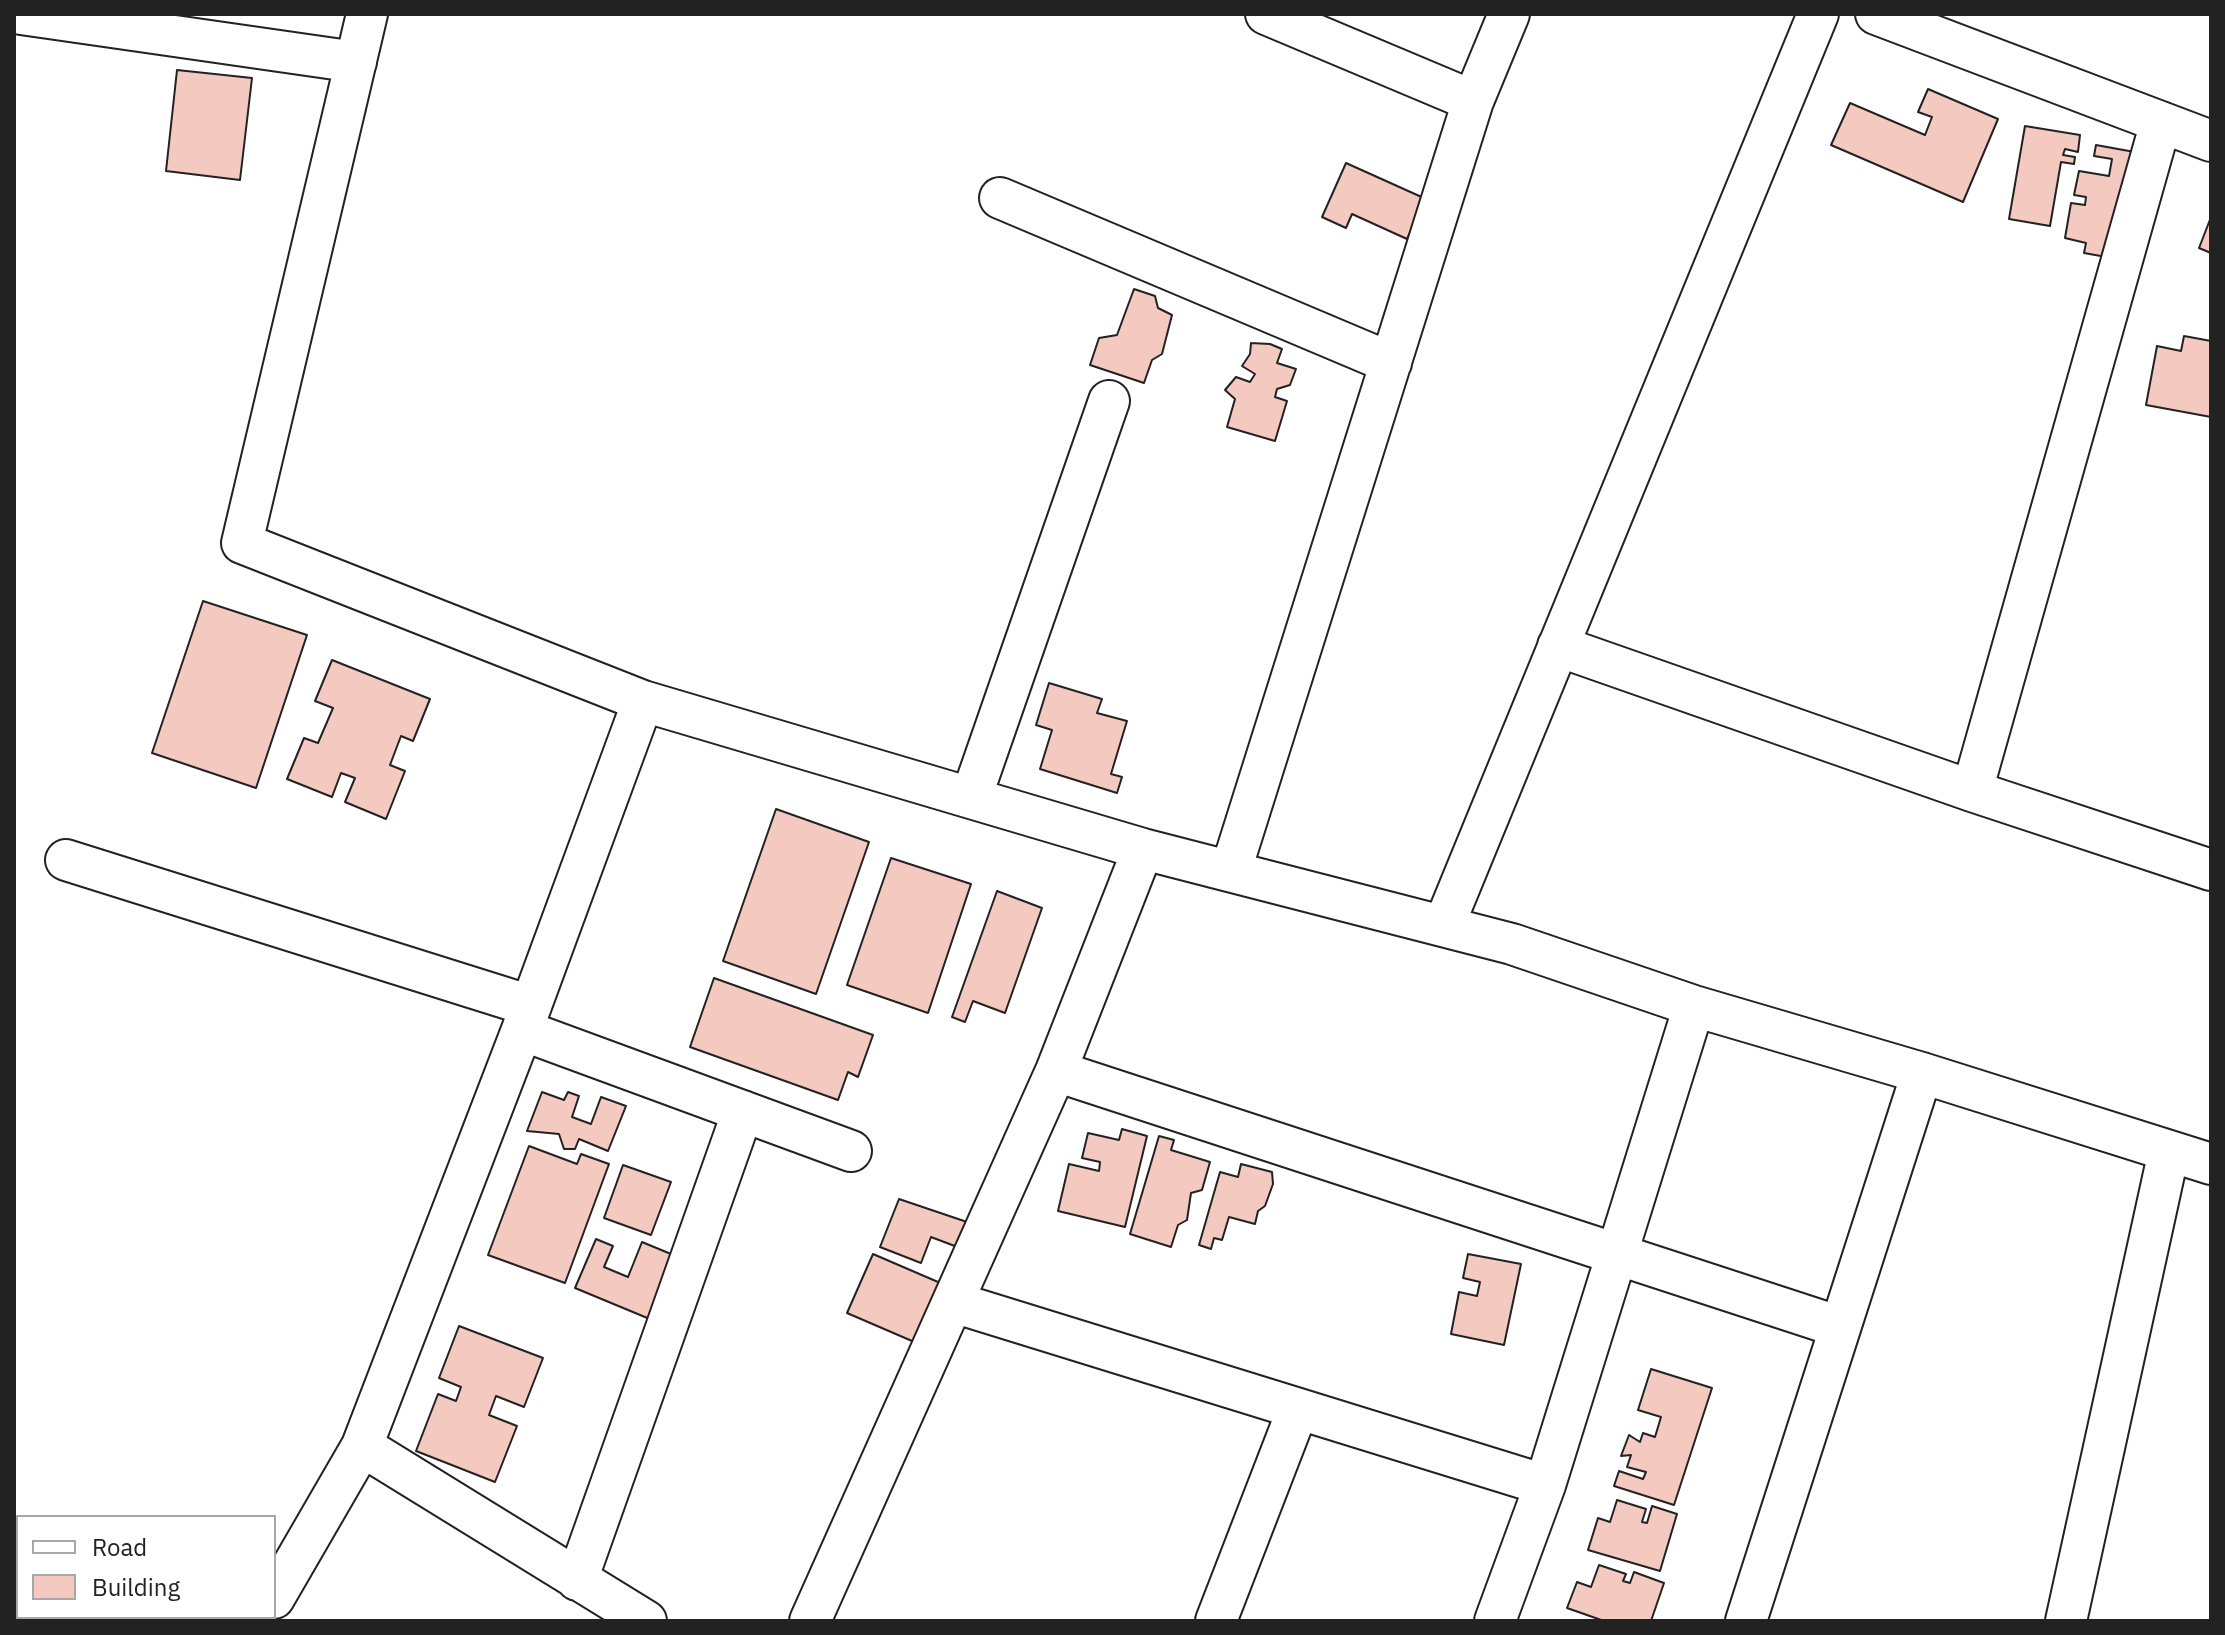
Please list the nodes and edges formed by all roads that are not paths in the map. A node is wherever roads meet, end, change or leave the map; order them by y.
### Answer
1 (367, 14) edge
2 (1266, 14) edge
3 (1509, 14) edge
4 (1818, 14) edge
5 (1876, 14) edge
6 (41, 15) edge
7 (356, 62) junction
8 (1473, 101) junction
9 (2161, 122) junction
10 (2211, 141) edge
11 (1000, 198) dead end
12 (1391, 363) junction
13 (1109, 401) dead end
14 (1558, 646) junction
15 (643, 701) junction
16 (1972, 791) junction
17 (971, 798) junction
18 (1143, 849) junction
19 (66, 860) dead end
20 (2209, 864) edge
21 (1231, 870) junction
22 (1444, 925) junction
23 (1694, 1006) junction
24 (526, 1018) junction
25 (1056, 1071) junction
26 (1922, 1073) junction
27 (743, 1111) junction
28 (851, 1151) dead end
29 (2169, 1151) junction
30 (2211, 1164) edge
31 (1616, 1255) junction
32 (953, 1302) junction
33 (1840, 1327) junction
34 (1298, 1409) junction
35 (362, 1446) junction
36 (1545, 1485) junction
37 (577, 1580) junction
38 (276, 1595) edge
39 (815, 1619) edge
40 (646, 1621) edge
41 (1216, 1621) edge
42 (1495, 1621) edge
43 (1746, 1621) edge
44 (2066, 1621) edge

1 - 7 street
2 - 8 street
3 - 8 street
4 - 14 street
5 - 9 street
6 - 7 street
7 - 15 street
8 - 12 street
9 - 10 street
9 - 16 street
11 - 12 street
12 - 21 street
13 - 17 street
14 - 16 street
14 - 22 street
15 - 17 street
15 - 24 street
16 - 20 street
17 - 18 street
18 - 21 street
18 - 25 street
19 - 24 street
21 - 22 street
22 - 23 street
23 - 26 street
23 - 31 street
24 - 27 street
24 - 35 street
25 - 31 street
25 - 32 street
26 - 29 street
26 - 33 street
27 - 28 street
27 - 37 street
29 - 30 street
29 - 44 street
31 - 33 street
31 - 36 street
32 - 34 street
32 - 39 street
33 - 43 street
34 - 36 street
34 - 41 street
35 - 37 street
35 - 38 street
36 - 42 street
37 - 40 street

